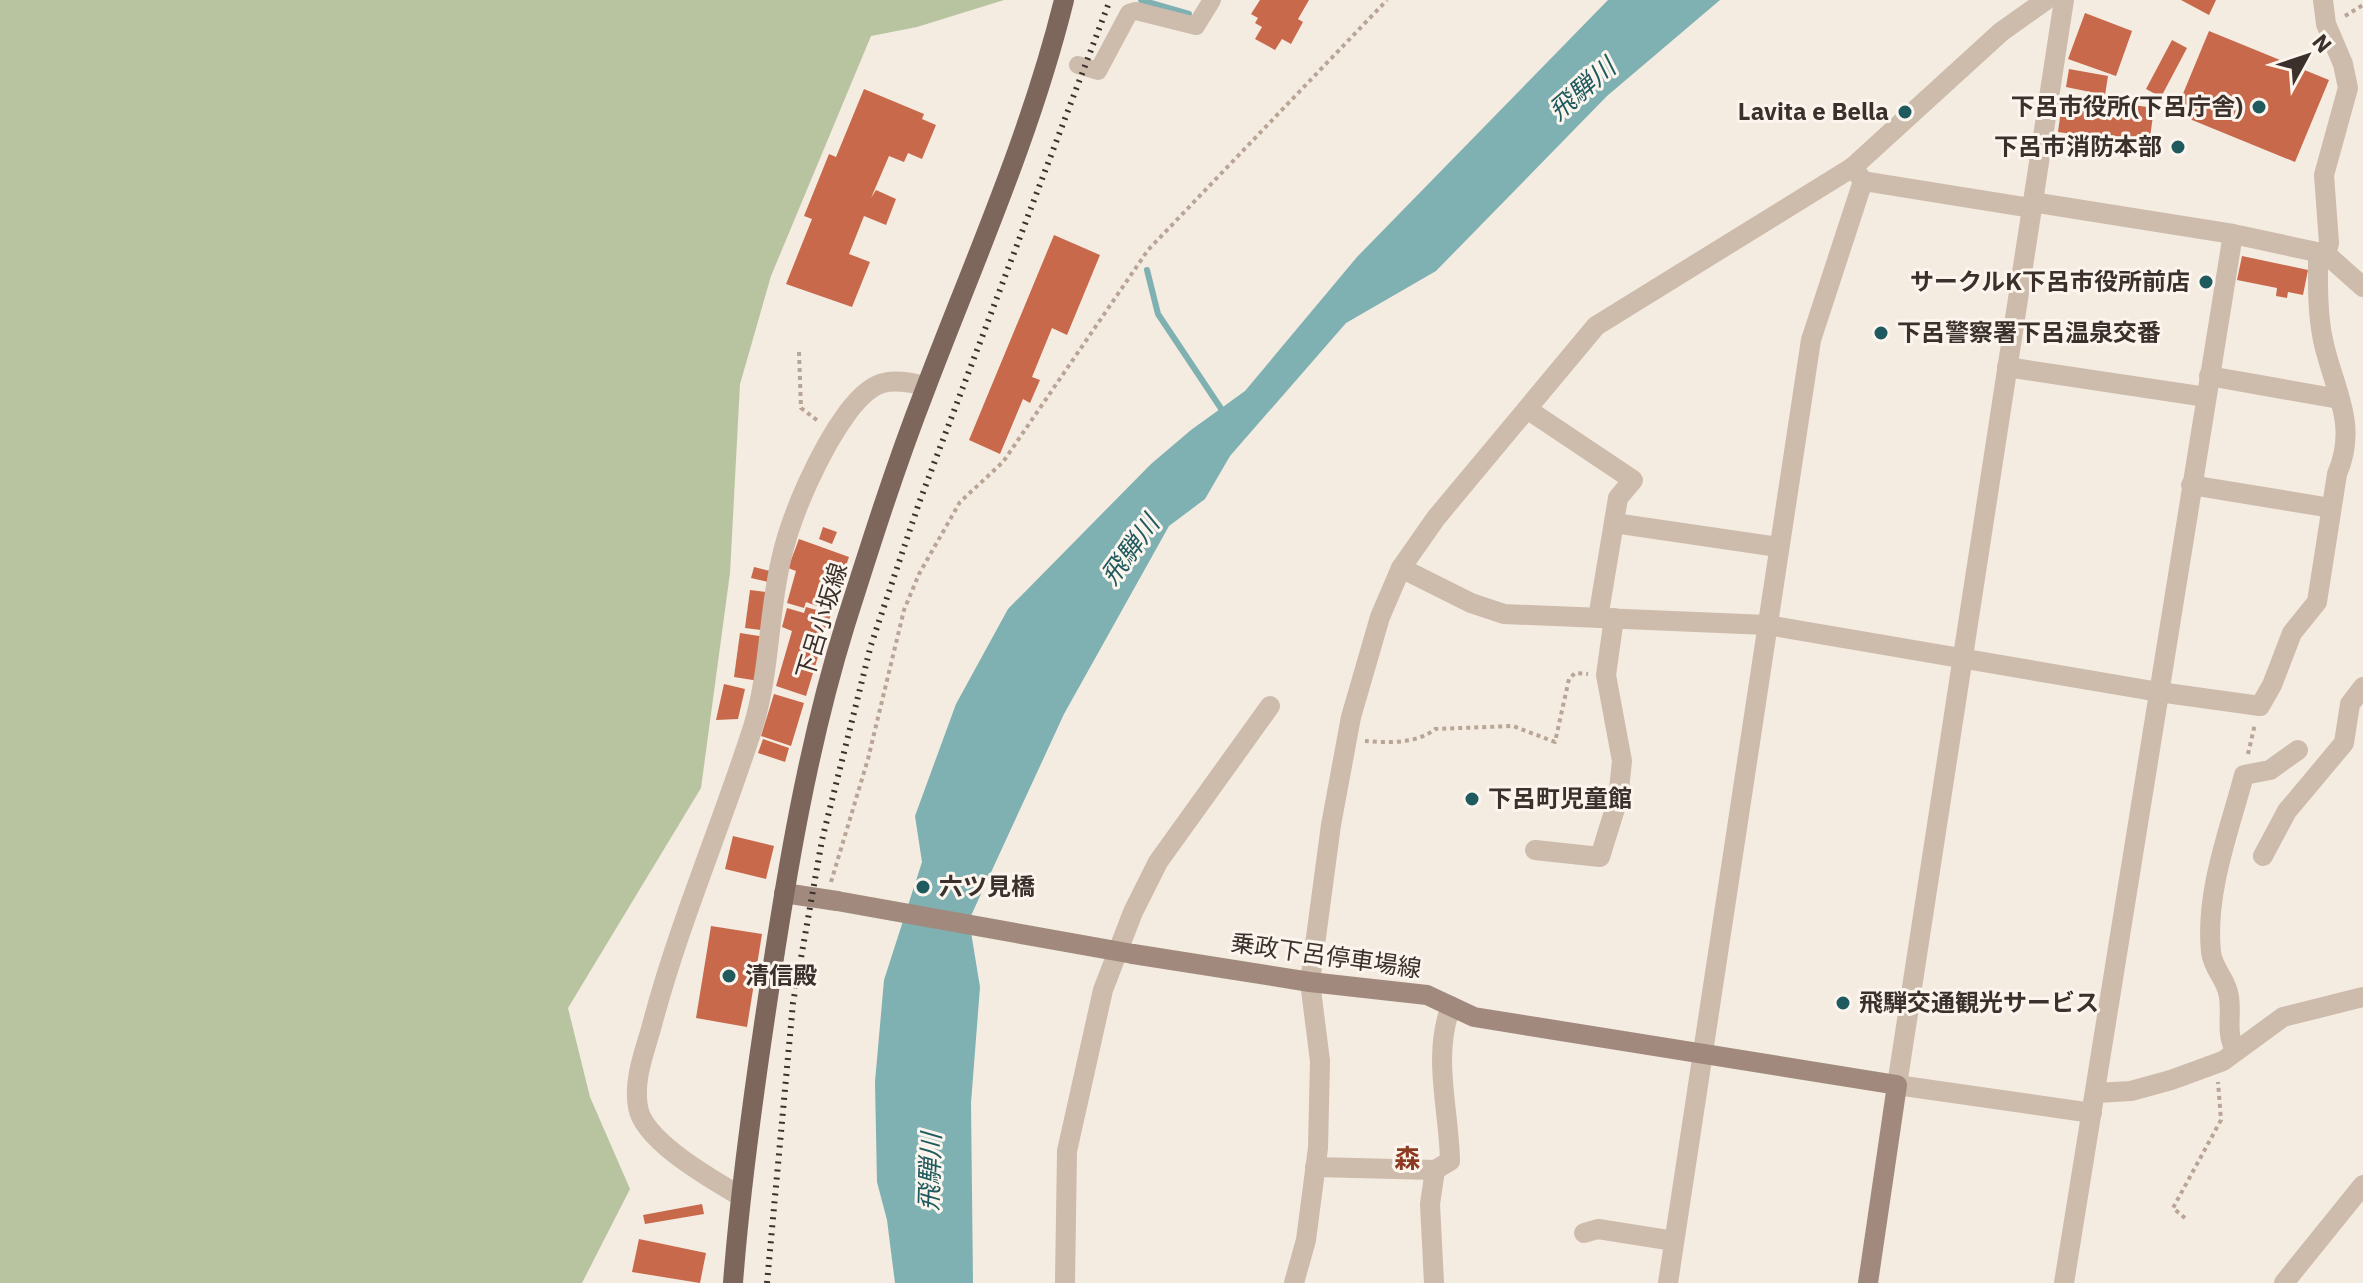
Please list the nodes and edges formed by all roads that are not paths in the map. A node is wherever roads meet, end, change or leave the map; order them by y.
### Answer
1 (1064, 0) edge
2 (1212, 0) edge
3 (2046, 0) edge
4 (2064, 0) edge
5 (2323, 0) edge
6 (1078, 65) dead end
7 (1858, 174) junction
8 (2031, 205) junction
9 (2233, 234) junction
10 (2322, 253) junction
11 (2363, 287) edge
12 (2007, 367) junction
13 (2209, 376) junction
14 (926, 386) junction
15 (2206, 397) junction
16 (2339, 399) junction
17 (1527, 409) junction
18 (2191, 485) junction
19 (2331, 508) junction
20 (1614, 523) junction
21 (1778, 547) junction
22 (1401, 568) junction
23 (1606, 618) junction
24 (1767, 625) junction
25 (1963, 658) junction
26 (2363, 687) edge
27 (2159, 692) junction
28 (1270, 706) dead end
29 (2298, 750) dead end
30 (1535, 850) dead end
31 (2263, 856) dead end
32 (784, 893) junction
33 (1310, 982) junction
34 (2363, 997) edge
35 (1451, 1006) junction
36 (2236, 1051) junction
37 (1703, 1053) junction
38 (1897, 1085) junction
39 (2094, 1103) junction
40 (1315, 1167) junction
41 (1435, 1170) junction
42 (2363, 1185) edge
43 (740, 1196) junction
44 (1584, 1233) dead end
45 (1674, 1241) junction
46 (733, 1283) edge
47 (1065, 1283) edge
48 (1294, 1283) edge
49 (1434, 1283) edge
50 (1668, 1283) edge
51 (1868, 1283) edge
52 (2064, 1283) edge
53 (2284, 1283) edge

1 - 14 main road, 下呂小坂線
2 - 6 street
3 - 7 street
4 - 8 street
5 - 10 street
7 - 8 street
7 - 17 street
7 - 21 street
8 - 9 street
8 - 12 street
9 - 10 street
9 - 13 street
10 - 11 street
10 - 16 street
12 - 15 street
12 - 25 street
13 - 15 street
13 - 16 street
14 - 32 main road, 下呂小坂線
14 - 43 street
15 - 18 street
16 - 19 street
17 - 20 street
17 - 22 street
18 - 19 street
18 - 27 street
19 - 27 street
20 - 21 street
20 - 23 street
21 - 24 street
22 - 23 street
22 - 33 street
23 - 24 street
23 - 30 street
24 - 25 street
24 - 37 street
25 - 27 street
25 - 38 street
26 - 31 street
27 - 39 street
28 - 47 street
29 - 36 street
32 - 33 main road, 乗政下呂停車場線, bridge
32 - 43 main road, 下呂小坂線
33 - 35 main road, 乗政下呂停車場線
33 - 40 street
34 - 36 street
35 - 37 main road, 乗政下呂停車場線
35 - 41 street
36 - 39 street
37 - 38 main road, 乗政下呂停車場線
37 - 45 street
38 - 39 street
38 - 51 main road
39 - 52 street
40 - 41 street
40 - 48 street
41 - 49 street
42 - 53 street
43 - 46 main road, 下呂小坂線
44 - 45 street
45 - 50 street

